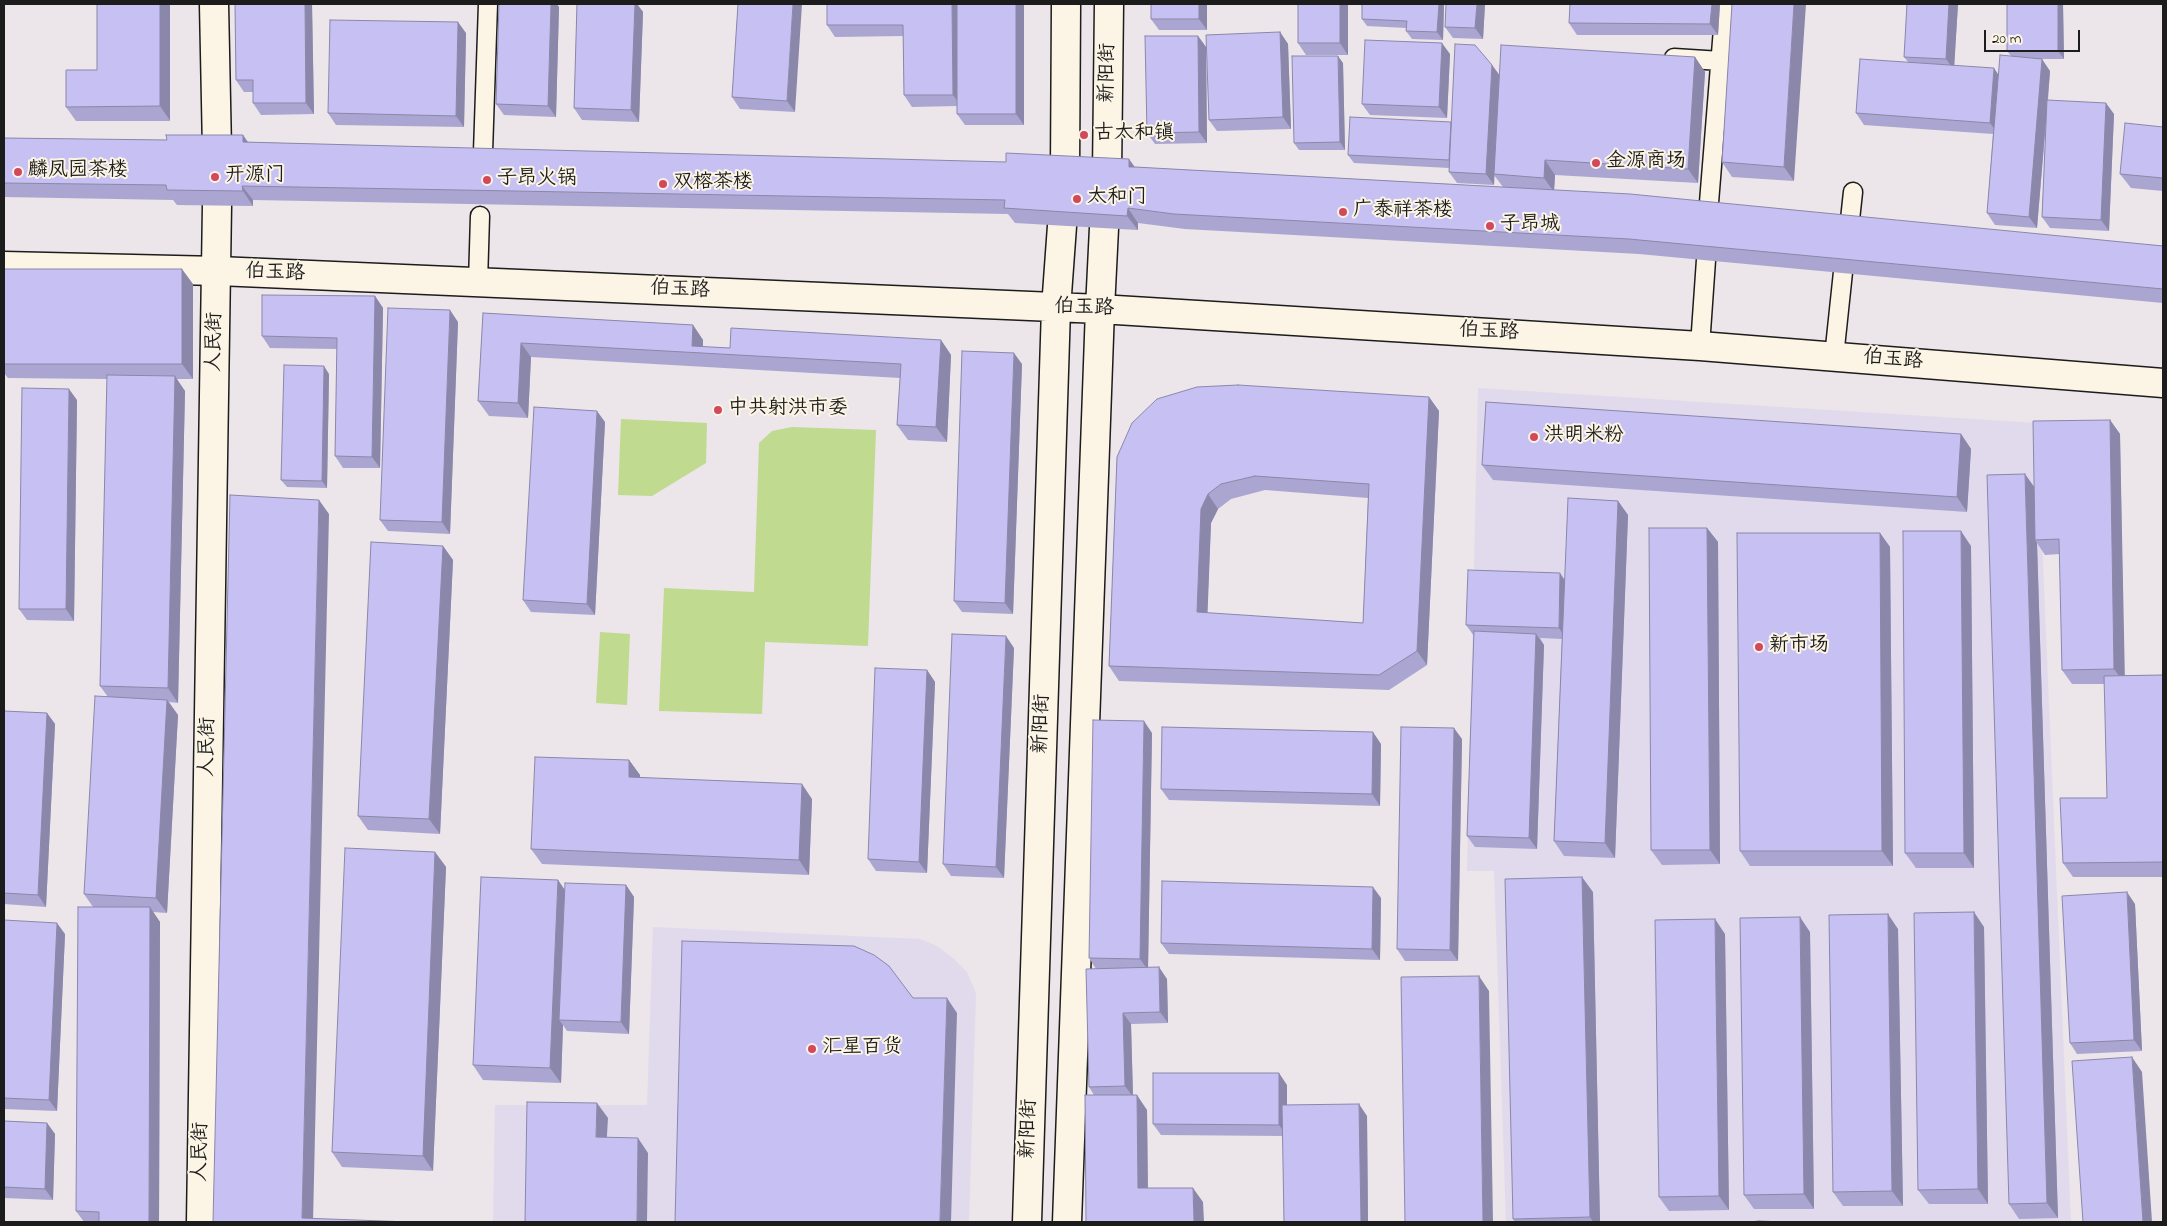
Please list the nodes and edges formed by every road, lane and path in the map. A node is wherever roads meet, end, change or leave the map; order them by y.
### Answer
1 (214, 4) edge
2 (488, 4) edge
3 (1066, 4) edge
4 (1109, 4) edge
5 (1726, 4) edge
6 (1654, 56) edge
7 (1721, 61) junction
8 (217, 150) edge
9 (483, 152) edge
10 (1065, 170) edge
11 (1107, 172) edge
12 (1853, 192) dead end
13 (217, 206) edge
14 (480, 216) edge
15 (1708, 216) edge
16 (1062, 226) edge
17 (1104, 228) edge
18 (1849, 229) edge
19 (1706, 260) edge
20 (4, 266) edge
21 (218, 271) junction
22 (1843, 272) edge
23 (478, 282) junction
24 (1056, 308) junction
25 (1100, 309) junction
26 (1700, 346) junction
27 (1834, 357) junction
28 (2163, 383) edge
29 (201, 1222) edge
30 (1027, 1222) edge
31 (1067, 1222) edge

1 - 8 main road
2 - 9 lane
3 - 10 main road
4 - 11 main road, 新阳街
5 - 7 lane
6 - 7 lane
7 - 15 lane
12 - 18 lane
13 - 21 main road, 人民街
14 - 23 lane
16 - 24 main road, 新阳街
17 - 25 main road, 新阳街
19 - 26 lane
20 - 21 main road, 伯玉路
21 - 23 main road, 伯玉路
21 - 29 main road, 人民街
22 - 27 lane
23 - 24 main road, 伯玉路
24 - 25 main road, 伯玉路
24 - 30 main road, 新阳街
25 - 26 main road, 伯玉路
25 - 31 main road, 新阳街
26 - 27 main road, 伯玉路
27 - 28 main road, 伯玉路

